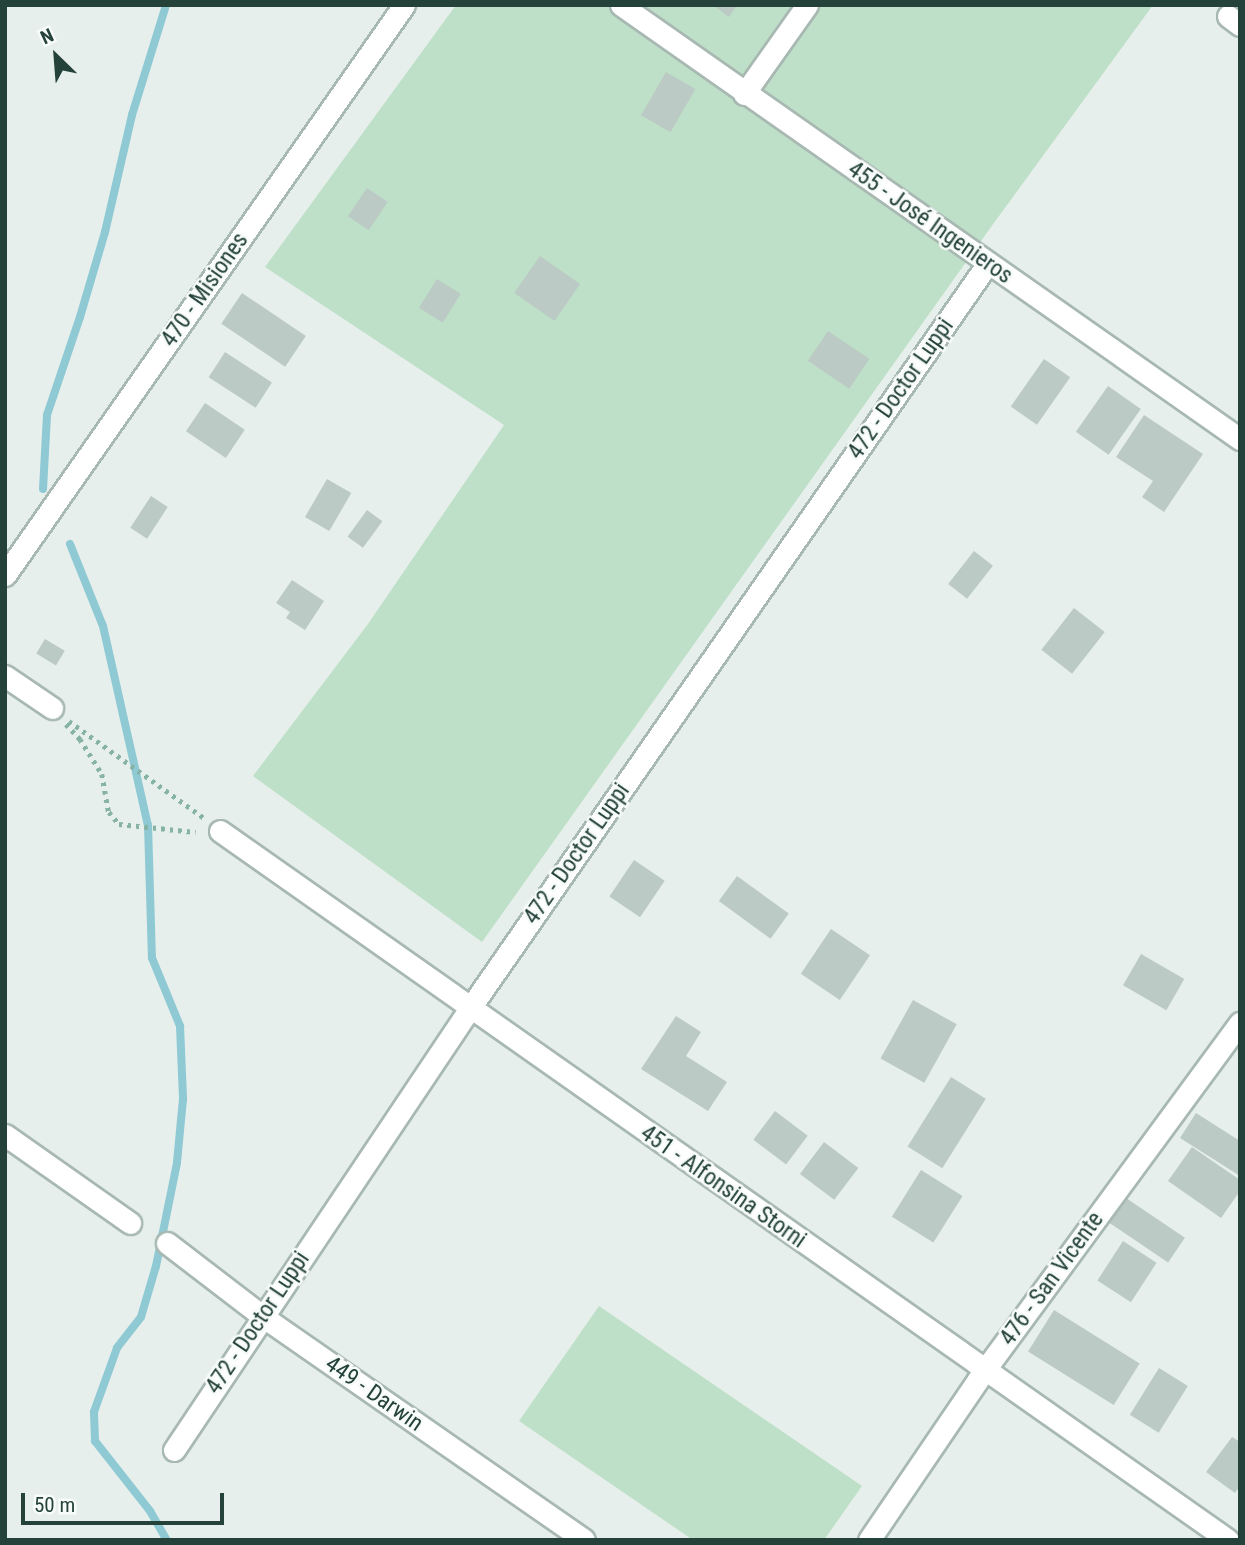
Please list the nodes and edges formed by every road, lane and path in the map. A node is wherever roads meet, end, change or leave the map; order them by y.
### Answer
1 (404, 5) edge
2 (621, 5) edge
3 (807, 5) edge
4 (744, 93) junction
5 (988, 263) junction
6 (1240, 439) edge
7 (5, 576) edge
8 (5, 676) edge
9 (51, 708) junction
10 (220, 831) junction
11 (470, 1008) junction
12 (1240, 1023) edge
13 (5, 1136) edge
14 (130, 1223) dead end
15 (167, 1243) dead end
16 (262, 1316) junction
17 (984, 1371) junction
18 (174, 1450) dead end
19 (584, 1540) edge
20 (869, 1540) edge
21 (1228, 1540) edge

1 - 7 street, 470 - Misiones
2 - 4 street, 455 - José Ingenieros
3 - 4 street
4 - 5 street, 455 - José Ingenieros
5 - 6 street, 455 - José Ingenieros
5 - 11 street, 472 - Doctor Luppi
8 - 9 street
9 - 10 path
9 - 10 path
10 - 11 street, 451 - Alfonsina Storni
11 - 16 street, 472 - Doctor Luppi
11 - 17 street, 451 - Alfonsina Storni
12 - 17 street, 476 - San Vicente
13 - 14 street
15 - 16 street, 449 - Darwin
16 - 18 street, 472 - Doctor Luppi
16 - 19 street, 449 - Darwin
17 - 20 street, 476 - San Vicente
17 - 21 street, 451 - Alfonsina Storni

